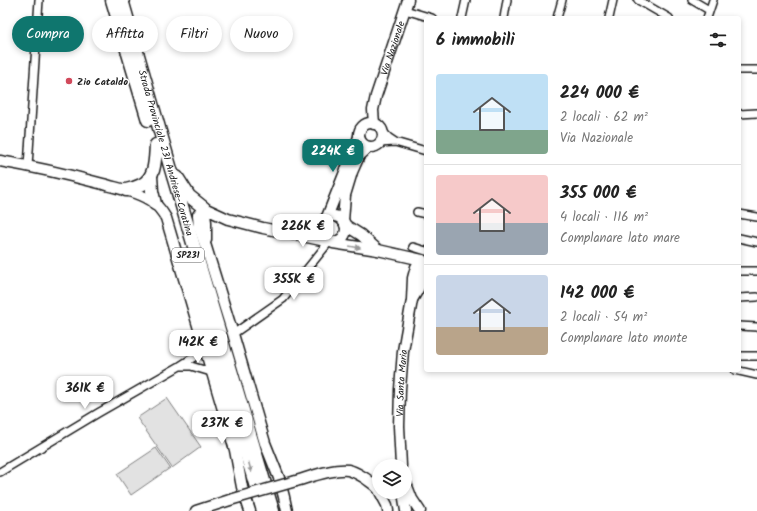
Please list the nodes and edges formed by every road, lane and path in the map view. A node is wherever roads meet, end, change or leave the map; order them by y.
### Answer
1 (39, 0) edge
2 (112, 0) edge
3 (122, 0) edge
4 (408, 0) edge
5 (466, 0) edge
6 (507, 0) edge
7 (562, 0) edge
8 (613, 0) edge
9 (638, 0) edge
10 (692, 0) edge
11 (713, 0) edge
12 (405, 10) junction
13 (710, 10) junction
14 (425, 16) edge
15 (462, 16) edge
16 (504, 16) edge
17 (558, 16) edge
18 (609, 16) edge
19 (666, 16) edge
20 (708, 16) edge
21 (741, 70) edge
22 (757, 70) edge
23 (376, 96) junction
24 (741, 114) edge
25 (757, 114) edge
26 (374, 124) junction
27 (382, 131) junction
28 (360, 133) junction
29 (395, 142) junction
30 (380, 143) junction
31 (156, 145) junction
32 (369, 147) junction
33 (424, 150) edge
34 (0, 161) edge
35 (28, 166) junction
36 (170, 166) junction
37 (151, 176) junction
38 (126, 190) junction
39 (155, 204) junction
40 (204, 208) junction
41 (417, 212) dead end
42 (424, 214) edge
43 (741, 214) edge
44 (757, 217) edge
45 (228, 219) junction
46 (324, 220) junction
47 (344, 223) junction
48 (206, 227) junction
49 (284, 232) junction
50 (741, 238) edge
51 (329, 242) junction
52 (757, 242) edge
53 (206, 247) junction
54 (413, 247) dead end
55 (378, 250) junction
56 (402, 255) junction
57 (424, 256) edge
58 (424, 257) edge
59 (424, 268) edge
60 (757, 271) edge
61 (741, 272) edge
62 (420, 278) edge
63 (757, 297) edge
64 (741, 298) edge
65 (741, 326) edge
66 (757, 326) edge
67 (234, 334) junction
68 (206, 350) junction
69 (741, 356) edge
70 (757, 356) edge
71 (180, 366) junction
72 (741, 371) edge
73 (212, 372) junction
74 (757, 375) edge
75 (401, 459) edge
76 (0, 472) edge
77 (372, 483) edge
78 (384, 499) edge
79 (405, 499) edge
80 (412, 499) edge
81 (196, 511) edge
82 (250, 511) edge
83 (263, 511) edge
84 (273, 511) edge
85 (287, 511) edge
86 (388, 511) edge
87 (406, 511) edge
88 (420, 511) edge

1 - 35 street
2 - 31 highway, Strada Provinciale 231 Andriese-Coratina / SP231
3 - 36 highway, Strada Provinciale 231 Andriese-Coratina / SP231
4 - 12 street, Via Nazionale
5 - 15 street
6 - 16 street
7 - 17 street
8 - 18 street
9 - 19 street
10 - 13 street
11 - 13 street
12 - 14 street
12 - 23 street, Via Nazionale
13 - 20 street
21 - 22 street
23 - 26 street, Via Nazionale
23 - 28 street, Via Nazionale
24 - 25 street
26 - 27 street
26 - 28 street
27 - 29 street
27 - 30 street
28 - 32 street
28 - 46 street, Via Nazionale
29 - 30 street
29 - 33 street
30 - 32 street
31 - 37 highway
31 -> 83 highway, Strada Provinciale 231 Andriese-Coratina / SP231
32 - 47 street
34 - 35 street
35 - 38 street
36 - 40 highway
36 - 84 highway, Strada Provinciale 231 Andriese-Coratina / SP231
37 - 38 highway
37 - 39 highway
38 - 39 street
39 - 68 street
40 - 45 street
40 - 48 street
40 - 53 street
41 - 42 street
43 - 44 street
45 - 48 street
45 - 49 street
46 - 47 street
46 - 49 street
46 - 51 street
47 - 51 street
47 - 55 street
48 - 53 street
49 - 51 street
50 - 52 street
51 -> 55 street
51 - 67 street
53 - 67 street
54 - 57 street
55 - 56 street
56 - 58 street
56 - 62 street
59 - 62 street, Via Santa Maria
60 - 61 street
62 - 75 street, Via Santa Maria
63 - 64 street
65 - 66 street
67 - 85 street
68 - 71 street
68 - 73 street
69 - 70 street
71 - 73 street
71 - 76 street
72 - 74 street
73 - 82 street
77 - 81 street, bridge
78 - 86 street
79 - 87 street
80 - 88 street

